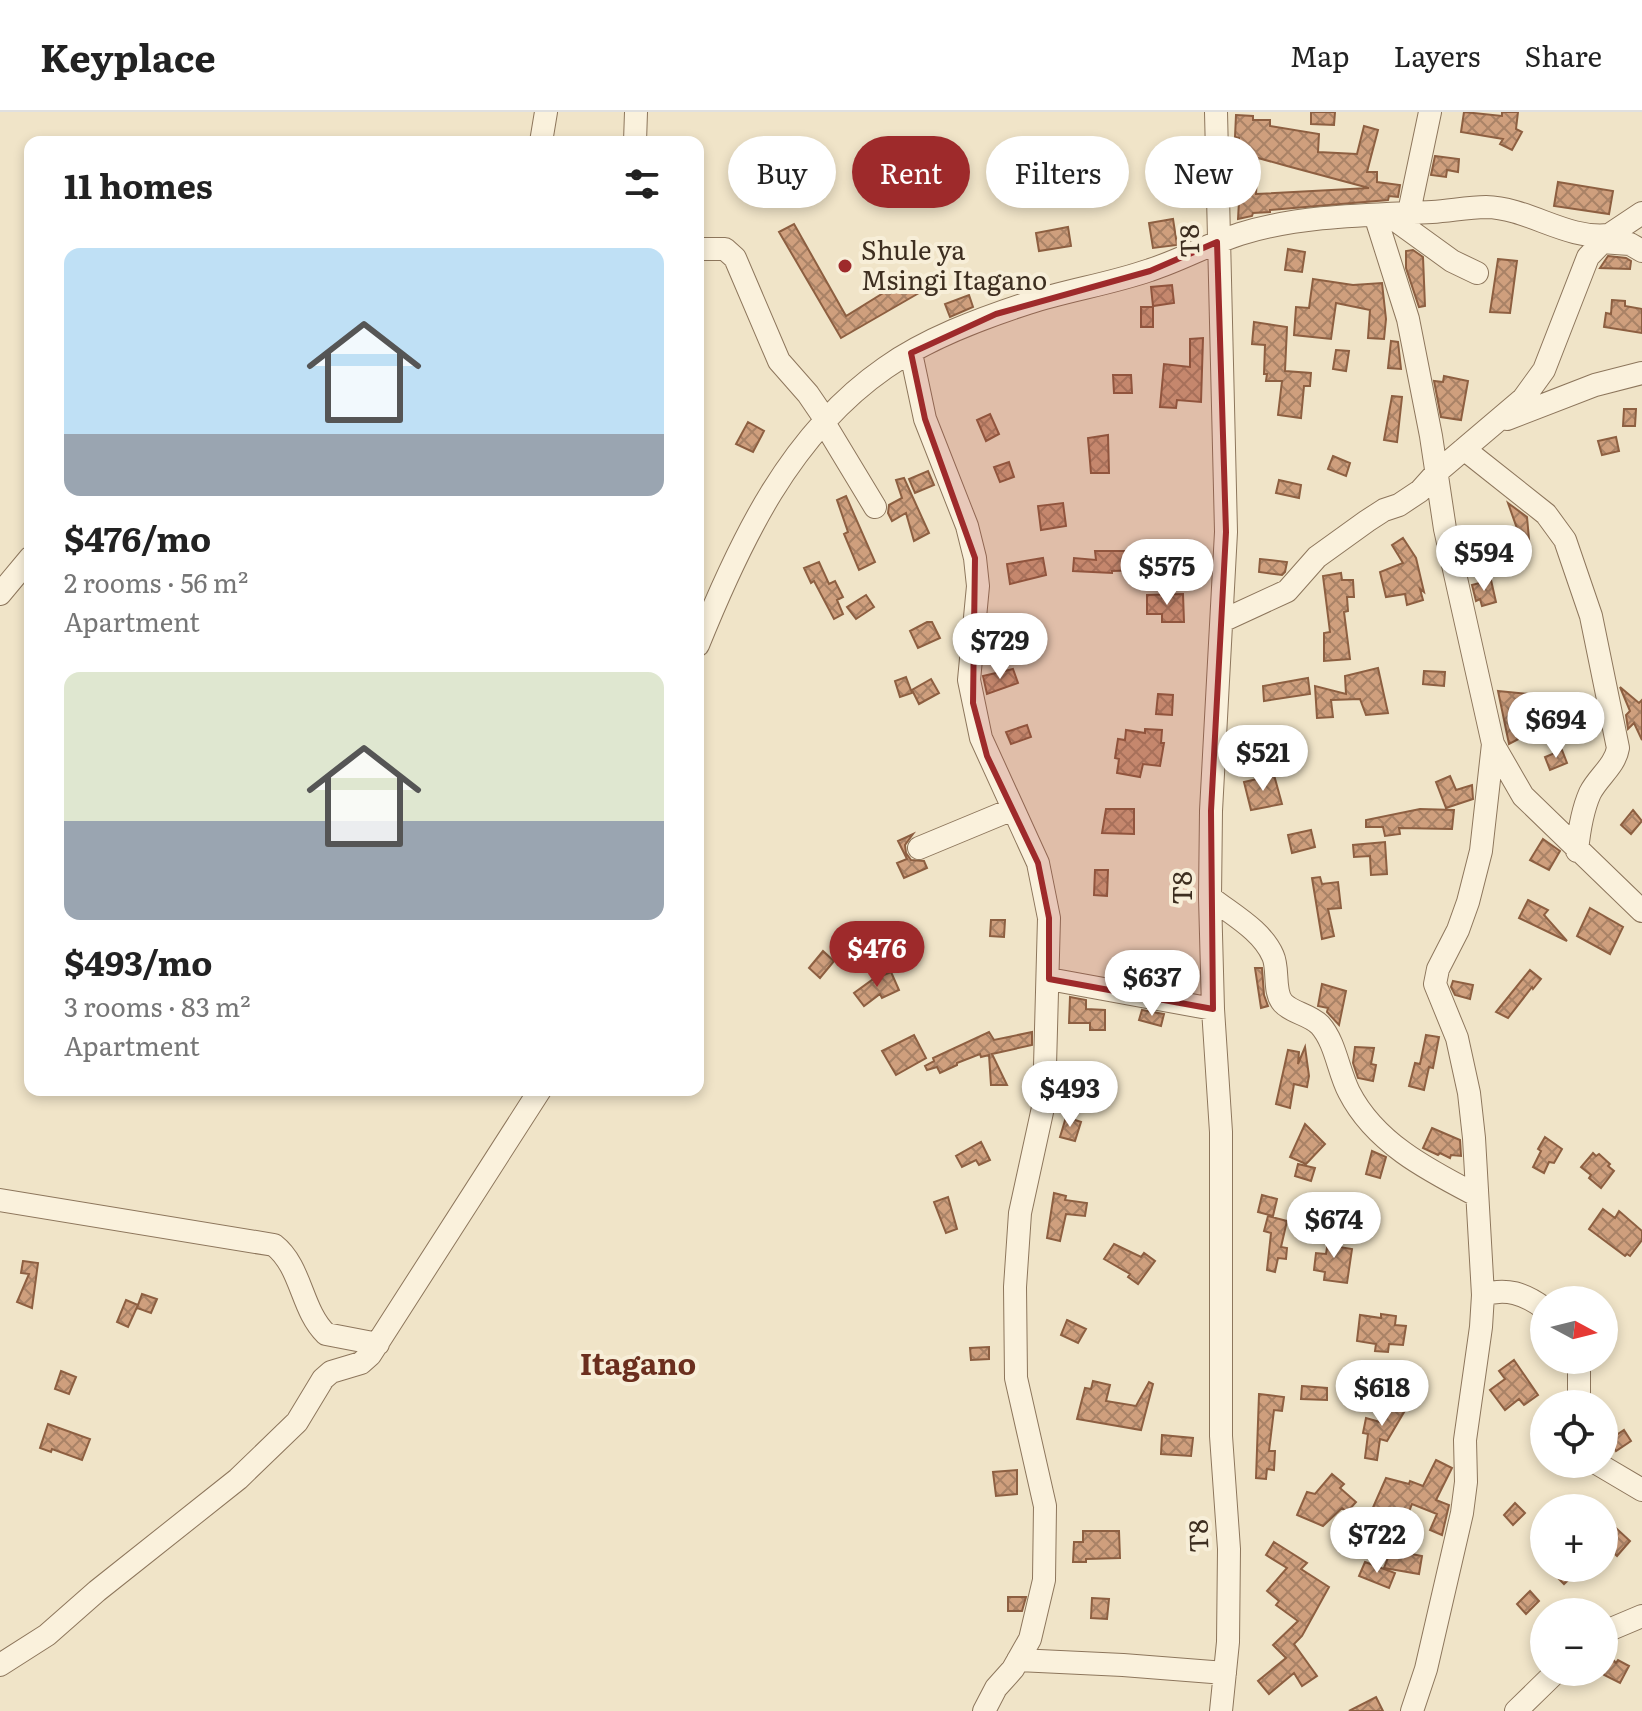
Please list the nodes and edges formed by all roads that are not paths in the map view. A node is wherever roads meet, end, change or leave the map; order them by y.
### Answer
1 (546, 112) edge
2 (636, 112) edge
3 (1216, 112) edge
4 (1430, 112) edge
5 (542, 136) edge
6 (635, 136) edge
7 (1390, 213) junction
8 (1642, 213) edge
9 (1605, 238) junction
10 (1217, 242) junction
11 (1638, 248) edge
12 (704, 249) edge
13 (1477, 273) dead end
14 (911, 353) junction
15 (1642, 373) edge
16 (824, 420) junction
17 (1495, 423) junction
18 (1464, 449) junction
19 (1437, 472) junction
20 (875, 507) dead end
21 (24, 565) edge
22 (0, 594) edge
23 (1222, 621) junction
24 (704, 630) edge
25 (1493, 744) junction
26 (1013, 809) junction
27 (919, 848) dead end
28 (1577, 851) junction
29 (1210, 897) junction
30 (1642, 911) edge
31 (1049, 979) junction
32 (1213, 1009) junction
33 (536, 1096) edge
34 (1476, 1195) junction
35 (0, 1200) edge
36 (1483, 1295) junction
37 (1530, 1298) edge
38 (378, 1344) junction
39 (1618, 1476) edge
40 (1642, 1490) edge
41 (1642, 1616) edge
42 (1618, 1626) edge
43 (1018, 1660) junction
44 (0, 1665) edge
45 (1225, 1673) junction
46 (1542, 1686) edge
47 (984, 1711) edge
48 (1221, 1711) edge
49 (1412, 1711) edge
50 (1516, 1711) edge

1 - 5 street
2 - 6 street
3 - 10 street, T8
4 - 7 street
7 - 9 street
7 - 10 street
7 - 13 street
7 - 19 street
8 - 9 street
8 - 11 street
9 - 11 street
9 - 17 street
10 - 14 street
10 - 23 street, T8
12 - 16 street
14 - 16 street
14 - 26 street
15 - 17 street
16 - 20 street
16 - 24 street
17 - 18 street
18 - 19 street
18 - 28 street
19 - 23 street
19 - 25 street
21 - 22 street
23 - 29 street, T8
25 - 28 street
25 - 34 street
26 - 27 street
26 - 31 street
28 - 30 street
29 - 32 street, T8
29 - 34 street
31 - 32 street
31 - 43 street
32 - 45 street, T8
33 - 38 street
34 - 36 street
35 - 38 street
36 - 37 street
36 - 49 street
38 - 44 street
39 - 40 street
41 - 42 street
43 - 45 street
43 - 47 street
45 - 48 street, T8
46 - 50 street

